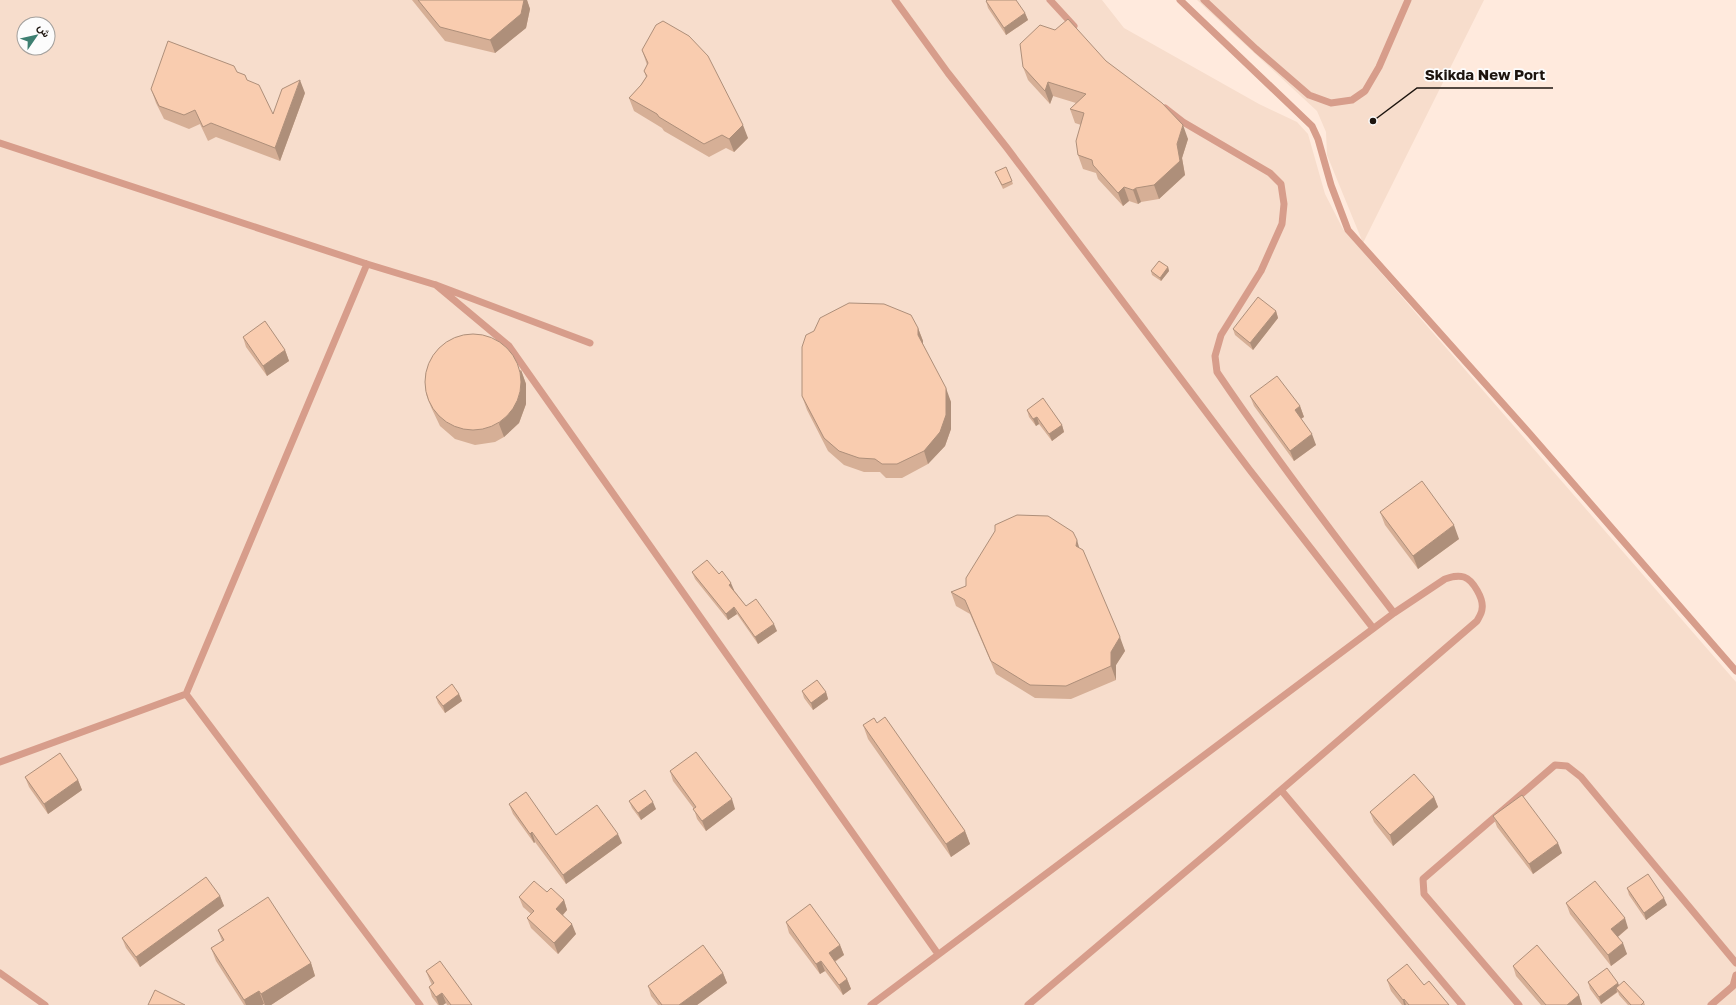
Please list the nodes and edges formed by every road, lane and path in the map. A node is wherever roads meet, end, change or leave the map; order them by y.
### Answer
1 (895, 0) edge
2 (1050, 0) edge
3 (1180, 0) edge
4 (1204, 0) edge
5 (1408, 0) edge
6 (1080, 33) edge
7 (1159, 104) edge
8 (0, 143) edge
9 (367, 264) junction
10 (436, 285) junction
11 (590, 343) dead end
12 (1394, 613) junction
13 (1373, 628) junction
14 (1736, 671) edge
15 (186, 694) junction
16 (0, 762) edge
17 (1281, 790) junction
18 (938, 954) junction
19 (1736, 963) edge
20 (0, 972) edge
21 (1736, 975) edge
22 (1734, 988) edge
23 (45, 1005) edge
24 (420, 1005) edge
25 (871, 1005) edge
26 (1028, 1005) edge
27 (1462, 1005) edge
28 (1519, 1005) edge
29 (1711, 1005) edge

1 - 13 lane
2 - 6 lane
3 - 14 lane
4 - 5 lane
7 - 12 lane
8 - 9 lane
9 - 10 lane
9 - 15 lane
10 - 11 lane
10 - 18 lane
12 - 13 lane
12 - 17 lane
13 - 18 lane
15 - 16 lane
15 - 24 lane
17 - 26 lane
17 - 27 lane
18 - 25 lane
19 - 28 lane
20 - 23 lane
21 - 22 lane
22 - 29 lane

